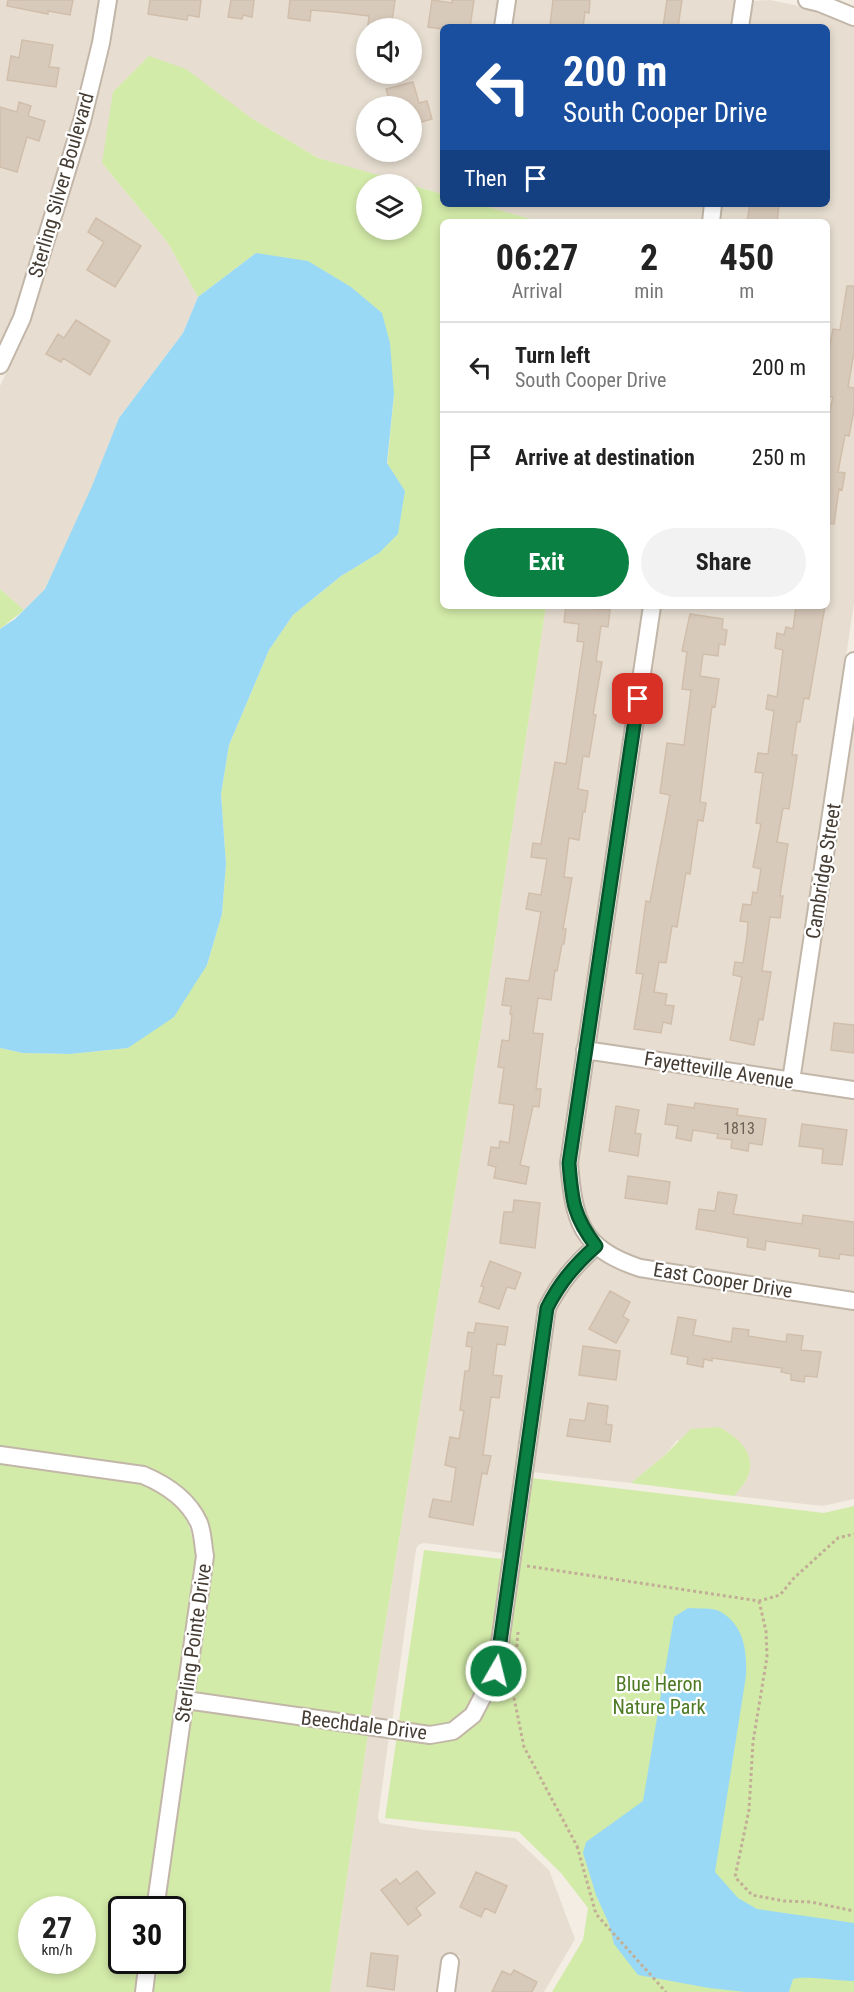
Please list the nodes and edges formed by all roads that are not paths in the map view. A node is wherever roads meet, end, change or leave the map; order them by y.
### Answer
1 (108, 0) edge
2 (507, 0) edge
3 (744, 0) edge
4 (807, 0) edge
5 (854, 17) edge
6 (503, 24) edge
7 (740, 24) edge
8 (0, 365) edge
9 (652, 609) edge
10 (854, 661) edge
11 (585, 1050) junction
12 (791, 1081) junction
13 (854, 1090) edge
14 (596, 1246) junction
15 (854, 1300) edge
16 (0, 1455) edge
17 (186, 1700) junction
18 (157, 1896) edge
19 (450, 1962) dead end
20 (146, 1974) edge
21 (144, 1992) edge
22 (446, 1992) edge

1 - 8 street, Sterling Silver Boulevard
2 - 6 street
3 - 7 street
4 - 5 street
9 - 11 street
10 - 12 street, Cambridge Street
11 - 12 street, Fayetteville Avenue
11 - 14 street
12 - 13 street, Fayetteville Avenue
14 - 15 street, East Cooper Drive
14 - 17 street, Beechdale Drive
16 - 17 street, Sterling Pointe Drive
17 - 18 street, Sterling Pointe Drive
19 - 22 street
20 - 21 street

